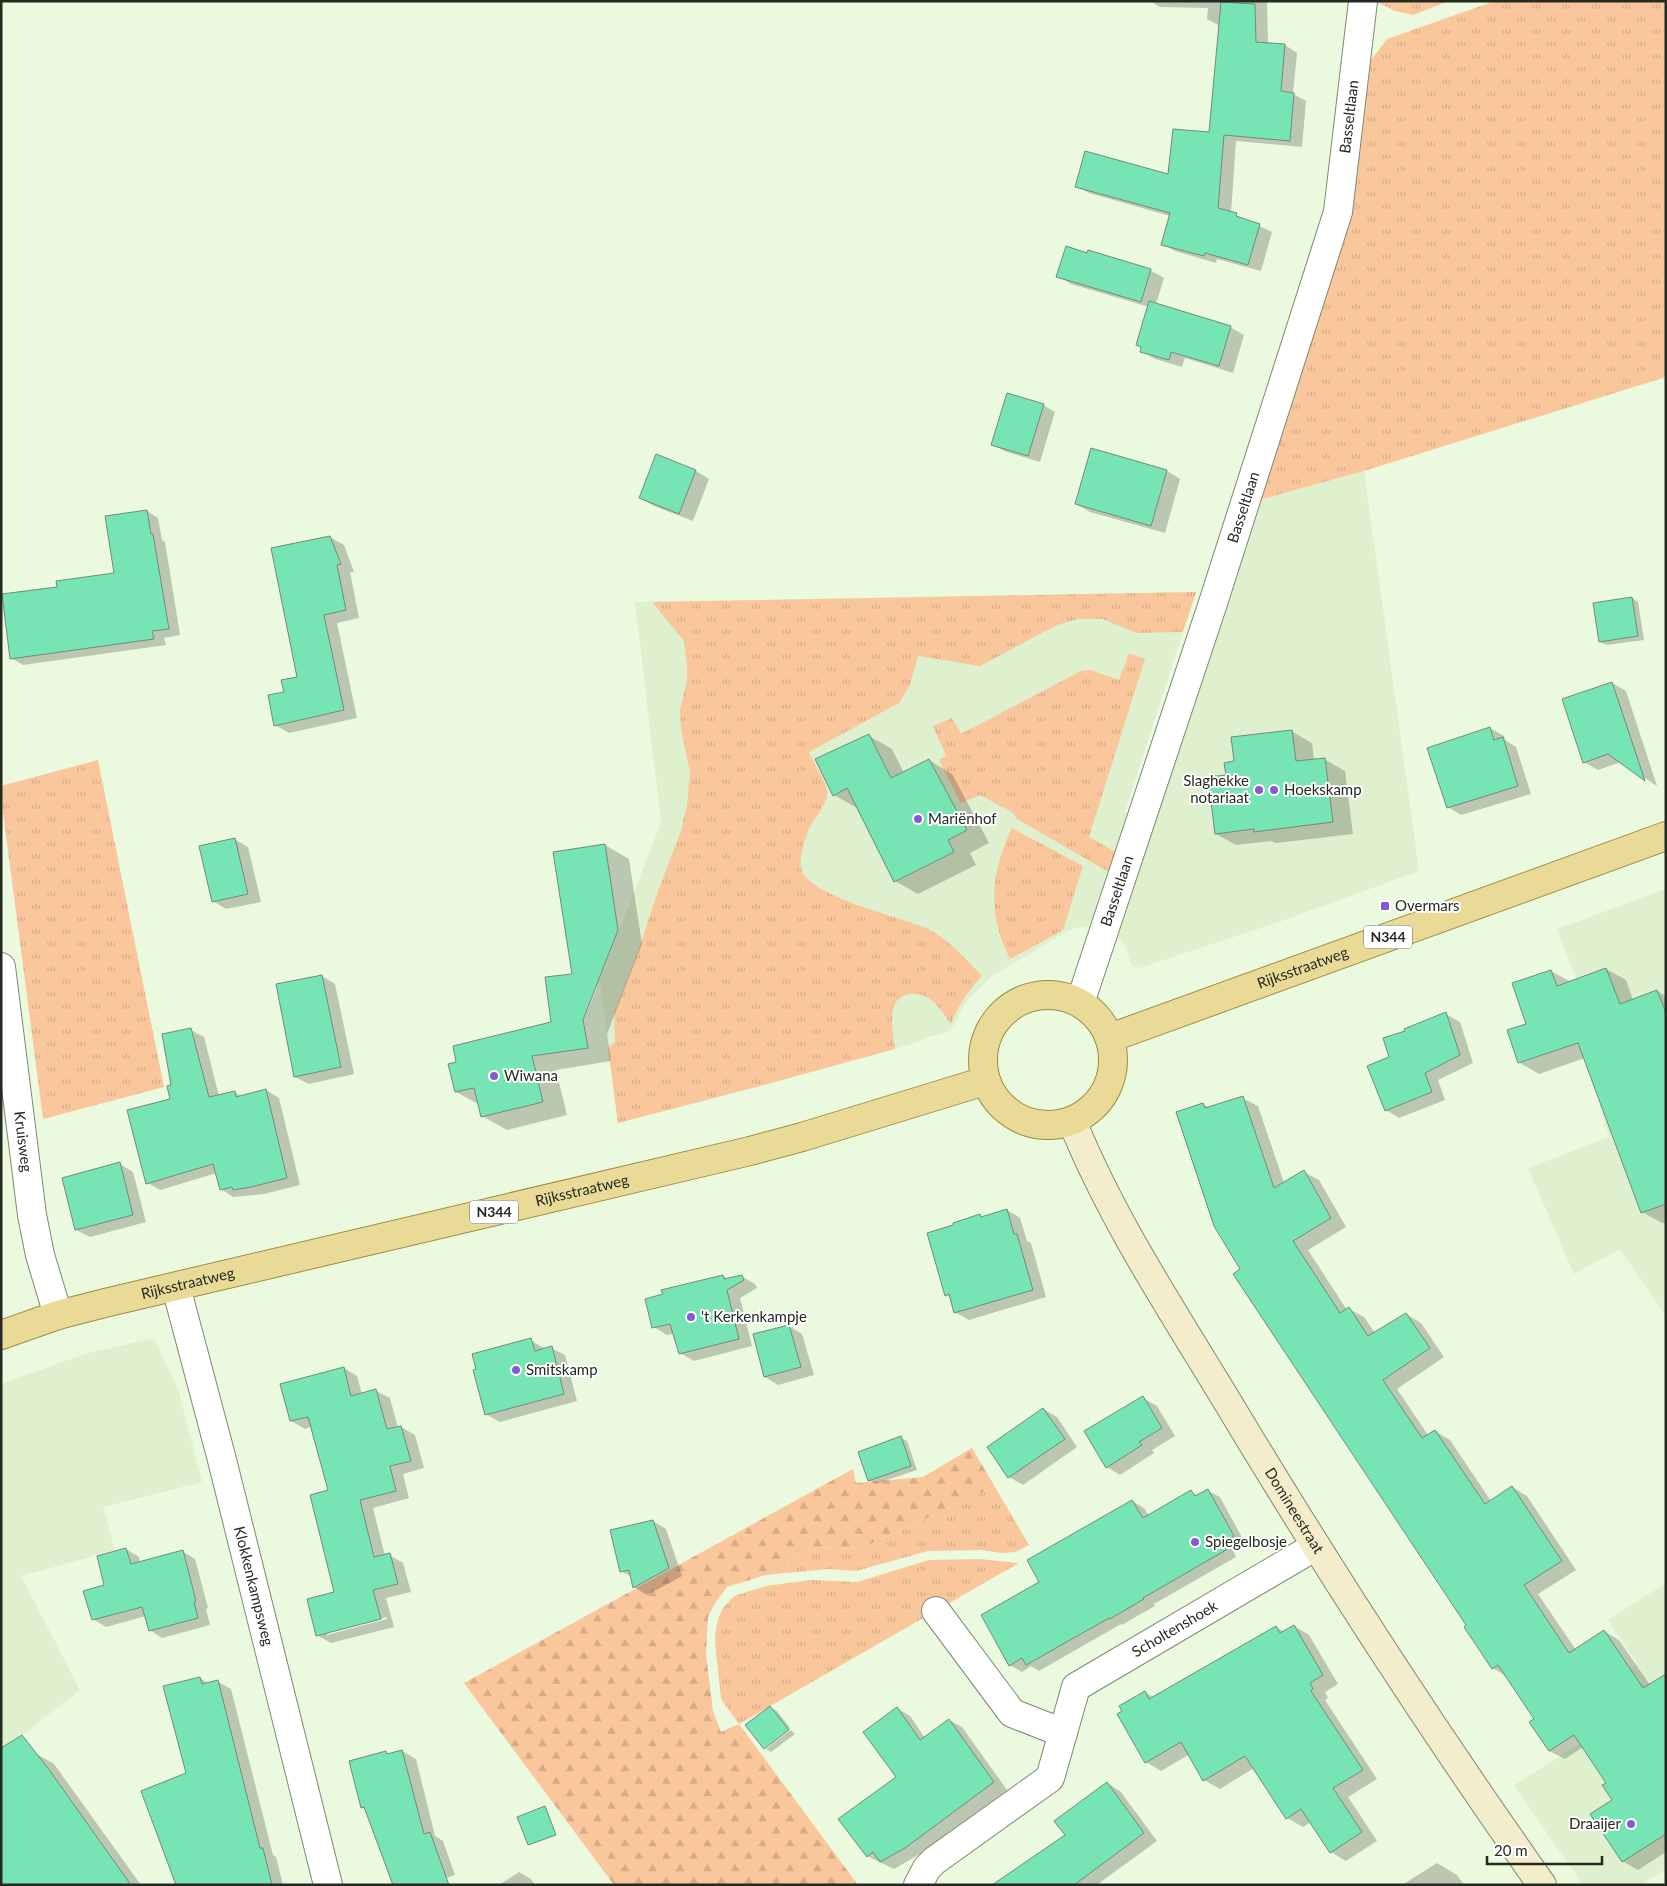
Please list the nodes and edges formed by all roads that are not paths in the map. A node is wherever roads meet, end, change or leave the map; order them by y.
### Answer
1 (1363, 1) edge
2 (1666, 836) edge
3 (1, 967) edge
4 (1080, 1003) junction
5 (1110, 1038) junction
6 (985, 1081) junction
7 (1072, 1121) junction
8 (176, 1287) junction
9 (58, 1315) junction
10 (1, 1335) edge
11 (1316, 1546) junction
12 (936, 1611) dead end
13 (1063, 1733) junction
14 (328, 1885) edge
15 (918, 1885) edge
16 (1542, 1885) edge

1 - 4 street, Basseltlaan
2 - 5 main road, Rijksstraatweg / N344
3 - 9 street, Kruisweg
4 - 5 main road
4 - 6 main road
5 - 7 main road
6 - 7 main road
6 - 8 main road, Rijksstraatweg / N344
7 - 11 main road, Domineestraat
8 - 9 main road, Rijksstraatweg / N344
8 - 14 street, Klokkenkampsweg
9 - 10 main road, Rijksstraatweg / N344
11 - 13 street, Scholtenshoek
11 - 16 main road, Domineestraat
12 - 13 street
13 - 15 street, Scholtenshoek

